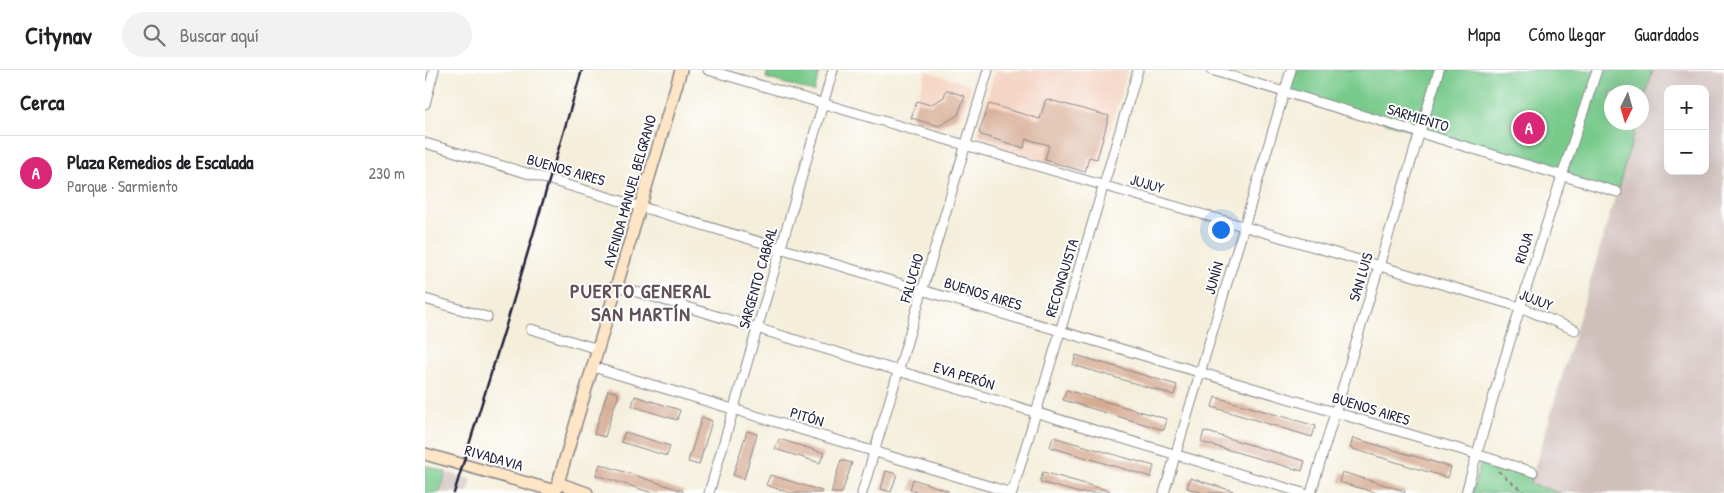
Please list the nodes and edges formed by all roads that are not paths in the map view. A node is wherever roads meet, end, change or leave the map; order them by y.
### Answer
1 (434, 70) edge
2 (681, 70) edge
3 (708, 70) edge
4 (833, 70) edge
5 (988, 70) edge
6 (1138, 70) edge
7 (1211, 70) edge
8 (1291, 70) edge
9 (1439, 70) edge
10 (1597, 70) edge
11 (1284, 92) junction
12 (425, 104) edge
13 (823, 104) junction
14 (1420, 133) junction
15 (425, 143) edge
16 (965, 145) junction
17 (1562, 175) junction
18 (1104, 185) junction
19 (1617, 192) dead end
20 (641, 206) junction
21 (1243, 226) junction
22 (782, 248) junction
23 (1379, 266) junction
24 (617, 286) junction
25 (923, 290) junction
26 (425, 299) edge
27 (1520, 307) junction
28 (487, 317) dead end
29 (758, 328) junction
30 (531, 329) dead end
31 (1575, 330) dead end
32 (1060, 331) junction
33 (598, 349) junction
34 (593, 367) junction
35 (898, 371) junction
36 (1201, 372) junction
37 (734, 409) junction
38 (1036, 412) junction
39 (1335, 412) junction
40 (874, 452) junction
41 (425, 454) edge
42 (1476, 454) junction
43 (1176, 455) junction
44 (1533, 472) dead end
45 (556, 489) edge
46 (587, 493) edge
47 (709, 493) edge
48 (862, 493) edge
49 (1012, 493) edge
50 (1164, 493) edge
51 (1303, 493) edge
52 (1311, 493) edge
53 (1466, 493) edge

1 - 12 street
2 - 20 main road, AVENIDA MANUEL BELGRANO
3 - 13 street, JUJUY
4 - 13 street, SARGENTO CABRAL
5 - 16 street, FALUCHO
6 - 18 street, RECONQUISTA
7 - 11 street, SARMIENTO
8 - 11 street, JUNÍN
9 - 14 street, SAN LUIS
10 - 17 street, RIOJA
11 - 14 street, SARMIENTO
11 - 21 street, JUNÍN
13 - 16 street, JUJUY
13 - 22 street, SARGENTO CABRAL
14 - 17 street, SARMIENTO
14 - 23 street, SAN LUIS
15 - 20 street, BUENOS AIRES
16 - 18 street, JUJUY
16 - 25 street, FALUCHO
17 - 19 street, SARMIENTO
17 - 27 street, RIOJA
18 - 21 street, JUJUY
18 - 32 street, RECONQUISTA
20 - 22 street, BUENOS AIRES
20 - 24 main road, AVENIDA MANUEL BELGRANO
21 - 23 street, JUJUY
21 - 36 street, JUNÍN
22 - 25 street, BUENOS AIRES
22 - 29 street, SARGENTO CABRAL
23 - 27 street, JUJUY
23 - 39 street, SAN LUIS
24 - 29 street, EVA PERÓN
24 - 33 main road, AVENIDA MANUEL BELGRANO
25 - 32 street, BUENOS AIRES
25 - 35 street, FALUCHO
26 - 28 street
27 - 31 street, JUJUY
27 - 42 street, RIOJA
29 - 35 street, EVA PERÓN
29 - 37 street, SARGENTO CABRAL
30 - 33 street
32 - 36 street, BUENOS AIRES
32 - 38 street, RECONQUISTA
33 - 34 main road, AVENIDA MANUEL BELGRANO
34 - 37 street, PITÓN
34 - 45 main road, AVENIDA MANUEL BELGRANO
35 - 38 street, EVA PERÓN
35 - 40 street, FALUCHO
36 - 39 street, BUENOS AIRES
36 - 43 street, JUNÍN
37 - 40 street, PITÓN
37 - 47 street, SARGENTO CABRAL
38 - 43 street, EVA PERÓN
38 - 49 street, RECONQUISTA
39 - 42 street, BUENOS AIRES
39 - 52 street, SAN LUIS
40 - 48 street, FALUCHO
40 - 49 street, PITÓN
41 - 45 main road, RIVADAVIA
42 - 44 street, BUENOS AIRES
42 - 53 street, RIOJA
43 - 50 street, JUNÍN
43 - 51 street, EVA PERÓN
45 - 46 main road, RIVADAVIA

